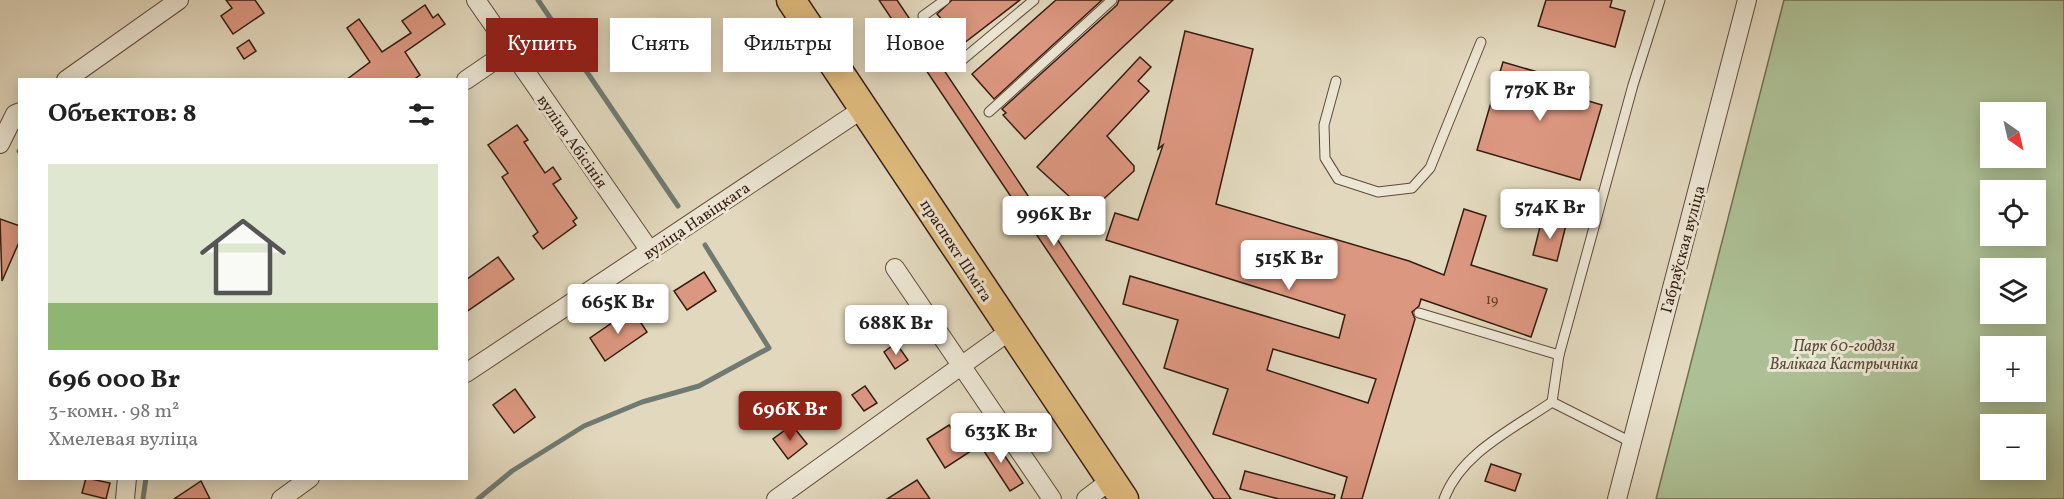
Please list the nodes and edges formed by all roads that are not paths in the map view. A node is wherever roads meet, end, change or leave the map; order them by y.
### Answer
1 (179, 0) edge
2 (476, 0) edge
3 (791, 0) edge
4 (945, 0) edge
5 (1034, 0) edge
6 (1112, 0) edge
7 (1660, 0) edge
8 (1747, 0) edge
9 (922, 16) dead end
10 (488, 18) edge
11 (1481, 42) dead end
12 (966, 57) edge
13 (486, 66) edge
14 (525, 72) edge
15 (69, 78) edge
16 (468, 79) edge
17 (1336, 81) dead end
18 (864, 108) junction
19 (14, 112) edge
20 (988, 112) dead end
21 (0, 144) edge
22 (650, 251) junction
23 (895, 268) dead end
24 (1419, 313) dead end
25 (1011, 330) junction
26 (1559, 355) junction
27 (961, 366) junction
28 (468, 372) edge
29 (1552, 402) junction
30 (1631, 442) junction
31 (127, 480) edge
32 (307, 480) edge
33 (1118, 490) edge
34 (125, 499) edge
35 (281, 499) edge
36 (776, 499) edge
37 (1052, 499) edge
38 (1086, 499) edge
39 (1444, 499) edge
40 (1617, 499) edge

1 - 15 street
2 - 10 street, вуліца Абісінія
3 - 18 main road, праспект Шміта
4 - 9 lane
5 - 12 lane
6 - 20 lane
7 - 26 lane
8 - 30 street, Габраўская вуліца
11 - 17 lane
13 - 16 street
14 - 22 street, вуліца Абісінія
18 - 22 street, вуліца Навіцкага
18 - 25 main road, праспект Шміта
19 - 21 street
22 - 28 street, вуліца Навіцкага
23 - 27 street
24 - 26 lane
25 - 27 street
25 - 33 main road, праспект Шміта
26 - 29 lane
27 - 36 street
27 - 37 street
29 - 30 lane
29 - 39 lane
30 - 40 street, Габраўская вуліца
31 - 34 street
32 - 35 street
33 - 38 street

